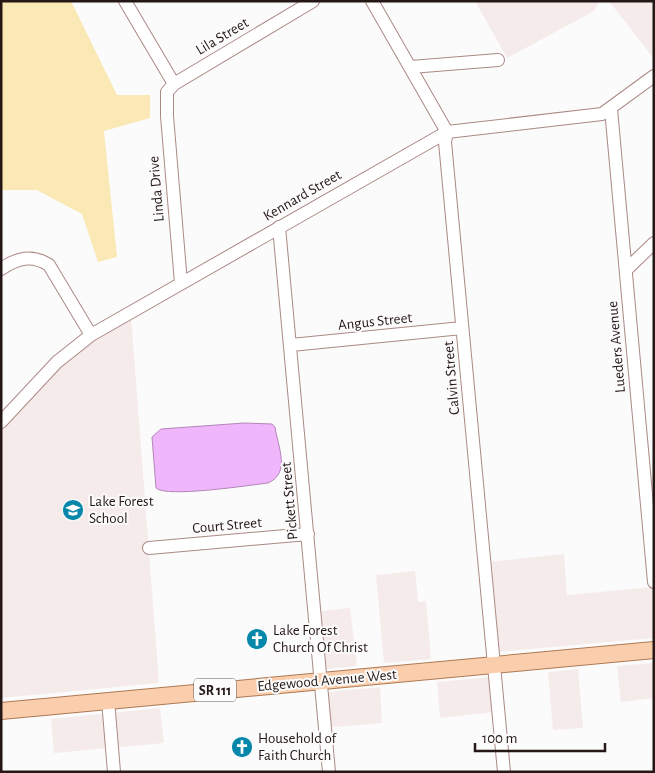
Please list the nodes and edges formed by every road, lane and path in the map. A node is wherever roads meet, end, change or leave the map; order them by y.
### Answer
1 (124, 1) edge
2 (313, 1) edge
3 (372, 1) edge
4 (498, 60) dead end
5 (411, 67) junction
6 (654, 76) edge
7 (171, 88) junction
8 (611, 109) junction
9 (447, 132) junction
10 (279, 227) junction
11 (654, 243) edge
12 (1, 269) edge
13 (626, 270) junction
14 (181, 283) junction
15 (462, 328) junction
16 (91, 335) junction
17 (291, 345) junction
18 (1, 422) edge
19 (308, 534) junction
20 (149, 548) dead end
21 (654, 582) edge
22 (654, 650) edge
23 (494, 665) junction
24 (321, 681) junction
25 (108, 700) junction
26 (1, 711) edge
27 (114, 772) edge
28 (329, 772) edge
29 (504, 772) edge

1 - 7 street
2 - 7 street, Lila Street
3 - 5 street
4 - 5 street
5 - 9 street
6 - 8 street, Kennard Street
7 - 14 street, Linda Drive
8 - 9 street, Kennard Street
8 - 13 street, Lueders Avenue
9 - 10 street, Kennard Street
9 - 15 street, Calvin Street
10 - 14 street, Kennard Street
10 - 17 street, Pickett Street
11 - 13 street
12 - 16 street
13 - 21 street, Lueders Avenue
14 - 16 street, Kennard Street
15 - 17 street, Angus Street
15 - 23 street, Calvin Street
16 - 18 street, Kennard Street
17 - 19 street, Pickett Street
19 - 20 street, Court Street
19 - 24 street, Pickett Street
22 - 23 main road, Edgewood Avenue West / SR 111
23 - 24 main road, Edgewood Avenue West / SR 111
23 - 29 street, Calvin Street
24 - 25 main road, Edgewood Avenue West / SR 111
24 - 28 street, Pickett Street
25 - 26 main road, Edgewood Avenue West / SR 111
25 - 27 street

